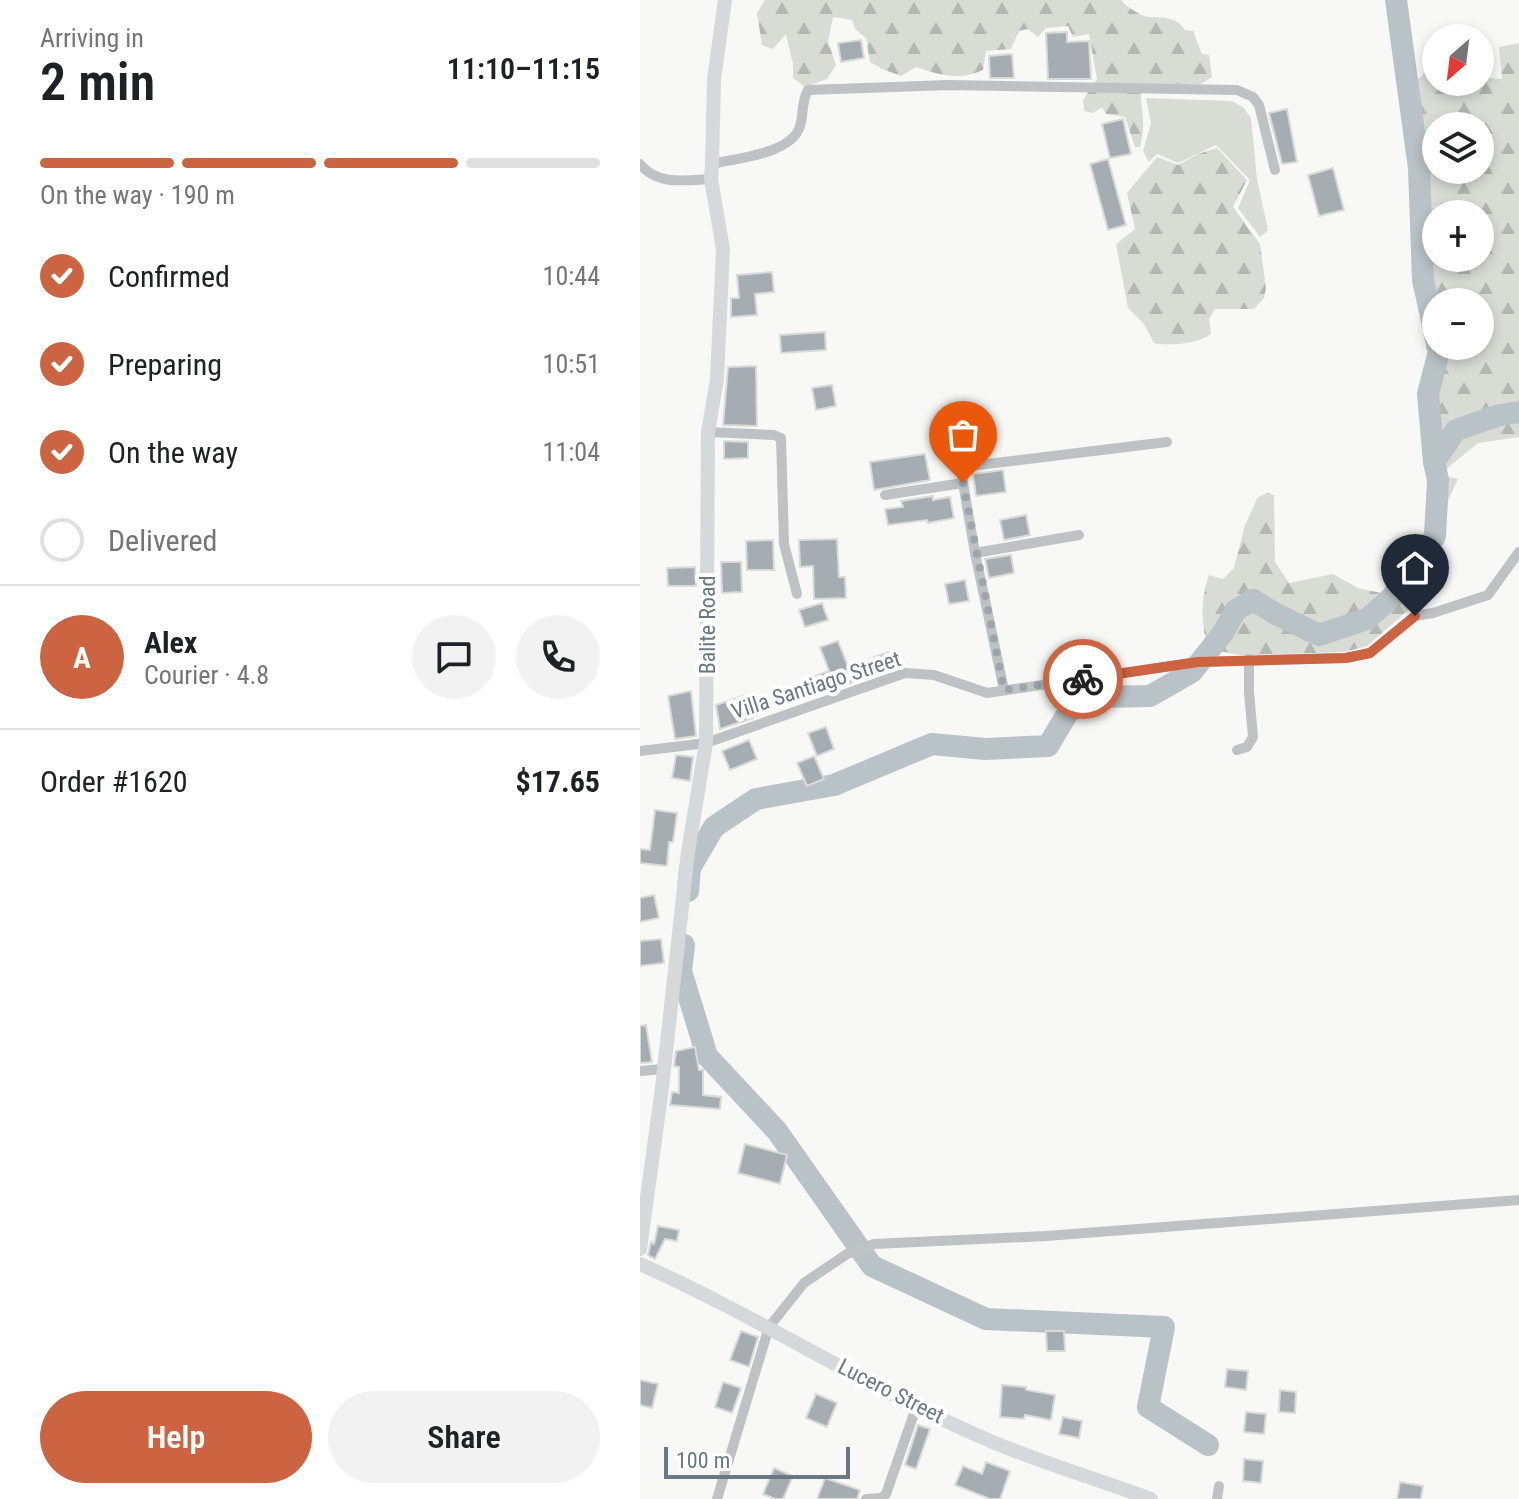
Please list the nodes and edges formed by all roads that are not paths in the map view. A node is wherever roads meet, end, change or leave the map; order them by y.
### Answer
1 (725, 0) edge
2 (640, 164) edge
3 (1275, 170) dead end
4 (712, 172) junction
5 (956, 423) dead end
6 (708, 432) junction
7 (1167, 442) dead end
8 (962, 467) junction
9 (963, 483) junction
10 (885, 495) dead end
11 (1079, 535) dead end
12 (1519, 552) edge
13 (975, 553) junction
14 (797, 594) dead end
15 (1249, 659) junction
16 (1004, 690) junction
17 (706, 743) junction
18 (1237, 750) dead end
19 (640, 751) edge
20 (664, 1069) junction
21 (640, 1071) edge
22 (1519, 1200) edge
23 (640, 1249) edge
24 (640, 1264) edge
25 (769, 1327) junction
26 (917, 1405) junction
27 (1219, 1486) dead end
28 (717, 1499) edge
29 (866, 1499) edge
30 (1151, 1499) edge
31 (1217, 1499) edge

1 - 4 street, Balite Road
2 - 4 street
3 - 4 street
4 - 6 street, Balite Road
5 - 8 street
6 - 14 street
6 - 17 street, Balite Road
7 - 8 street
8 - 9 street
9 - 10 street
9 - 13 street
11 - 13 street
12 - 15 street, Villa Santiago Street
13 - 16 street
15 - 16 street, Villa Santiago Street
15 - 18 street
16 - 17 street, Villa Santiago Street
17 - 19 street, Villa Santiago Street
17 - 20 street, Balite Road
20 - 21 street
20 - 23 street, Balite Road
22 - 25 street
24 - 25 street, Lucero Street
25 - 26 street, Lucero Street
25 - 28 street
26 - 29 street
26 - 30 street, Lucero Street
27 - 31 street

